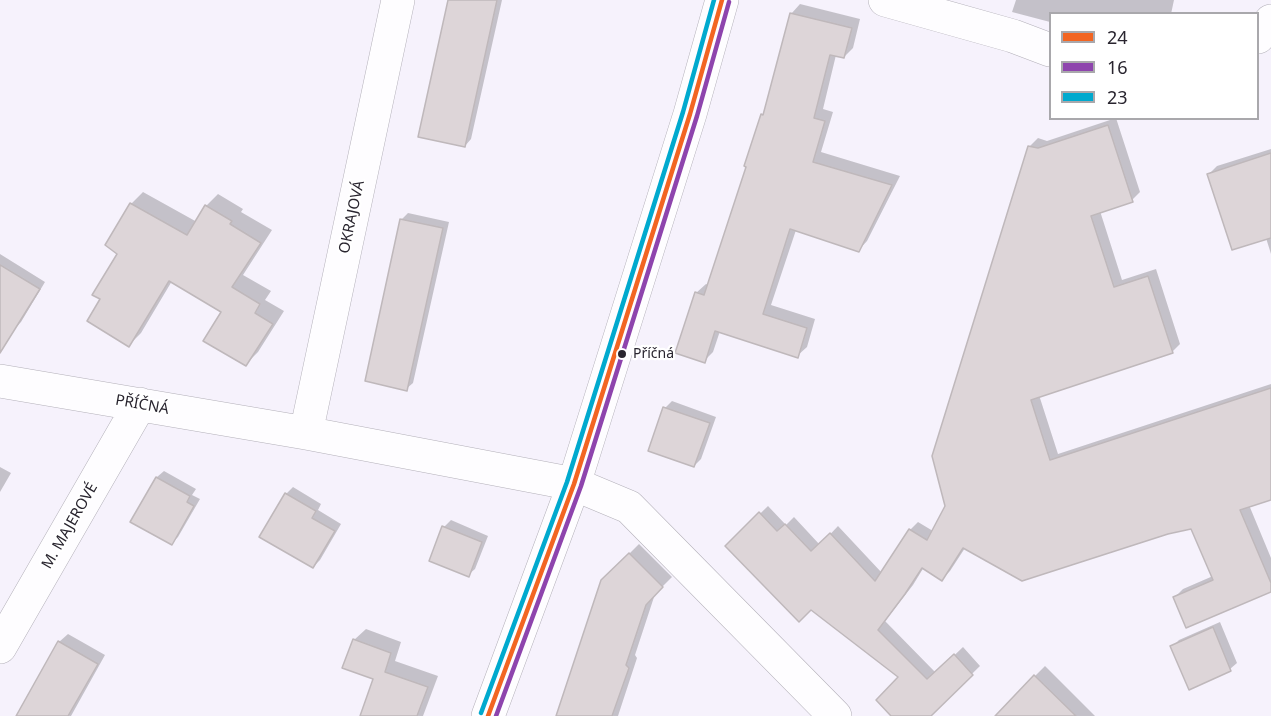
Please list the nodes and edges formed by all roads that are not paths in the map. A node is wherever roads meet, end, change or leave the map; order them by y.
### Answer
1 (398, 0) edge
2 (722, 0) edge
3 (885, 0) edge
4 (1271, 21) edge
5 (1259, 35) edge
6 (1049, 50) edge
7 (0, 381) edge
8 (140, 404) junction
9 (306, 433) junction
10 (574, 483) junction
11 (0, 648) edge
12 (488, 716) edge
13 (835, 716) edge

1 - 9 street, OKRAJOVÁ
2 - 10 street
3 - 6 street
4 - 5 street
7 - 8 street, PŘÍČNÁ
8 - 9 street, PŘÍČNÁ
8 - 11 street, M. MAJEROVÉ
9 - 10 street, PŘÍČNÁ
10 - 12 street
10 - 13 street, PŘÍČNÁ

